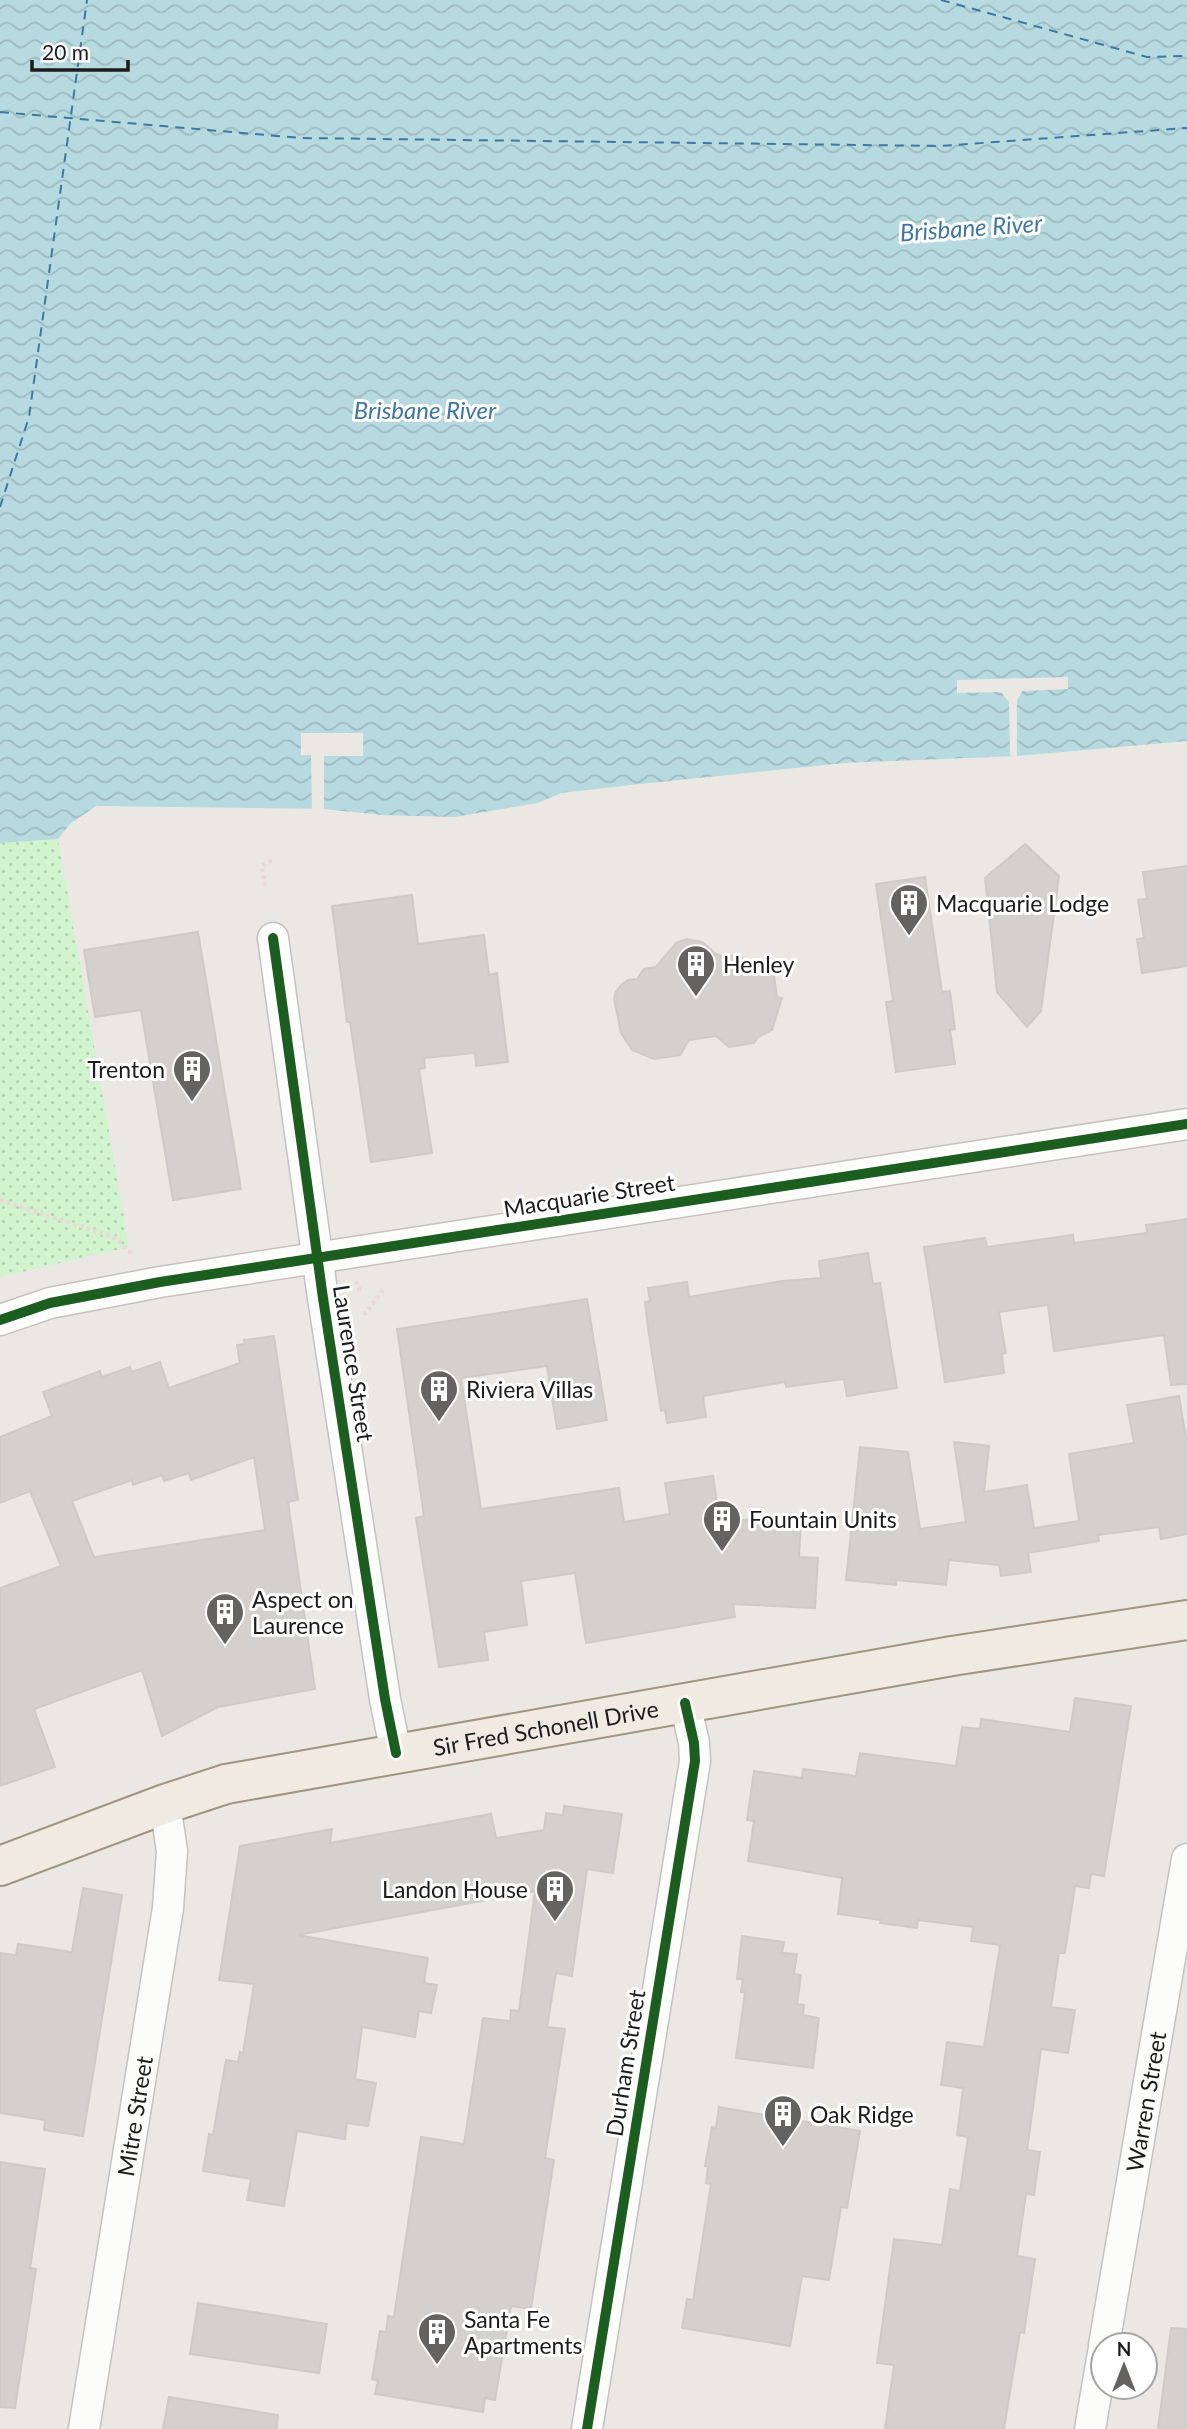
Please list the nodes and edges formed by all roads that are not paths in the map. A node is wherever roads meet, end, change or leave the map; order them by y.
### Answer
1 (273, 938) dead end
2 (1187, 1125) edge
3 (317, 1258) junction
4 (0, 1320) edge
5 (1187, 1620) edge
6 (685, 1703) junction
7 (396, 1753) junction
8 (165, 1804) junction
9 (1187, 1859) edge
10 (0, 1866) edge
11 (1106, 2331) edge
12 (1095, 2401) edge
13 (84, 2429) edge
14 (587, 2429) edge
15 (1090, 2429) edge

1 - 3 street, Laurence Street
2 - 3 street, Macquarie Street
3 - 4 street, Macquarie Street
3 - 7 street, Laurence Street
5 - 6 main road, Sir Fred Schonell Drive
6 - 7 main road, Sir Fred Schonell Drive
6 - 14 street, Durham Street
7 - 8 main road, Sir Fred Schonell Drive
8 - 10 main road, Sir Fred Schonell Drive
8 - 13 street, Mitre Street
9 - 11 street, Warren Street
12 - 15 street

